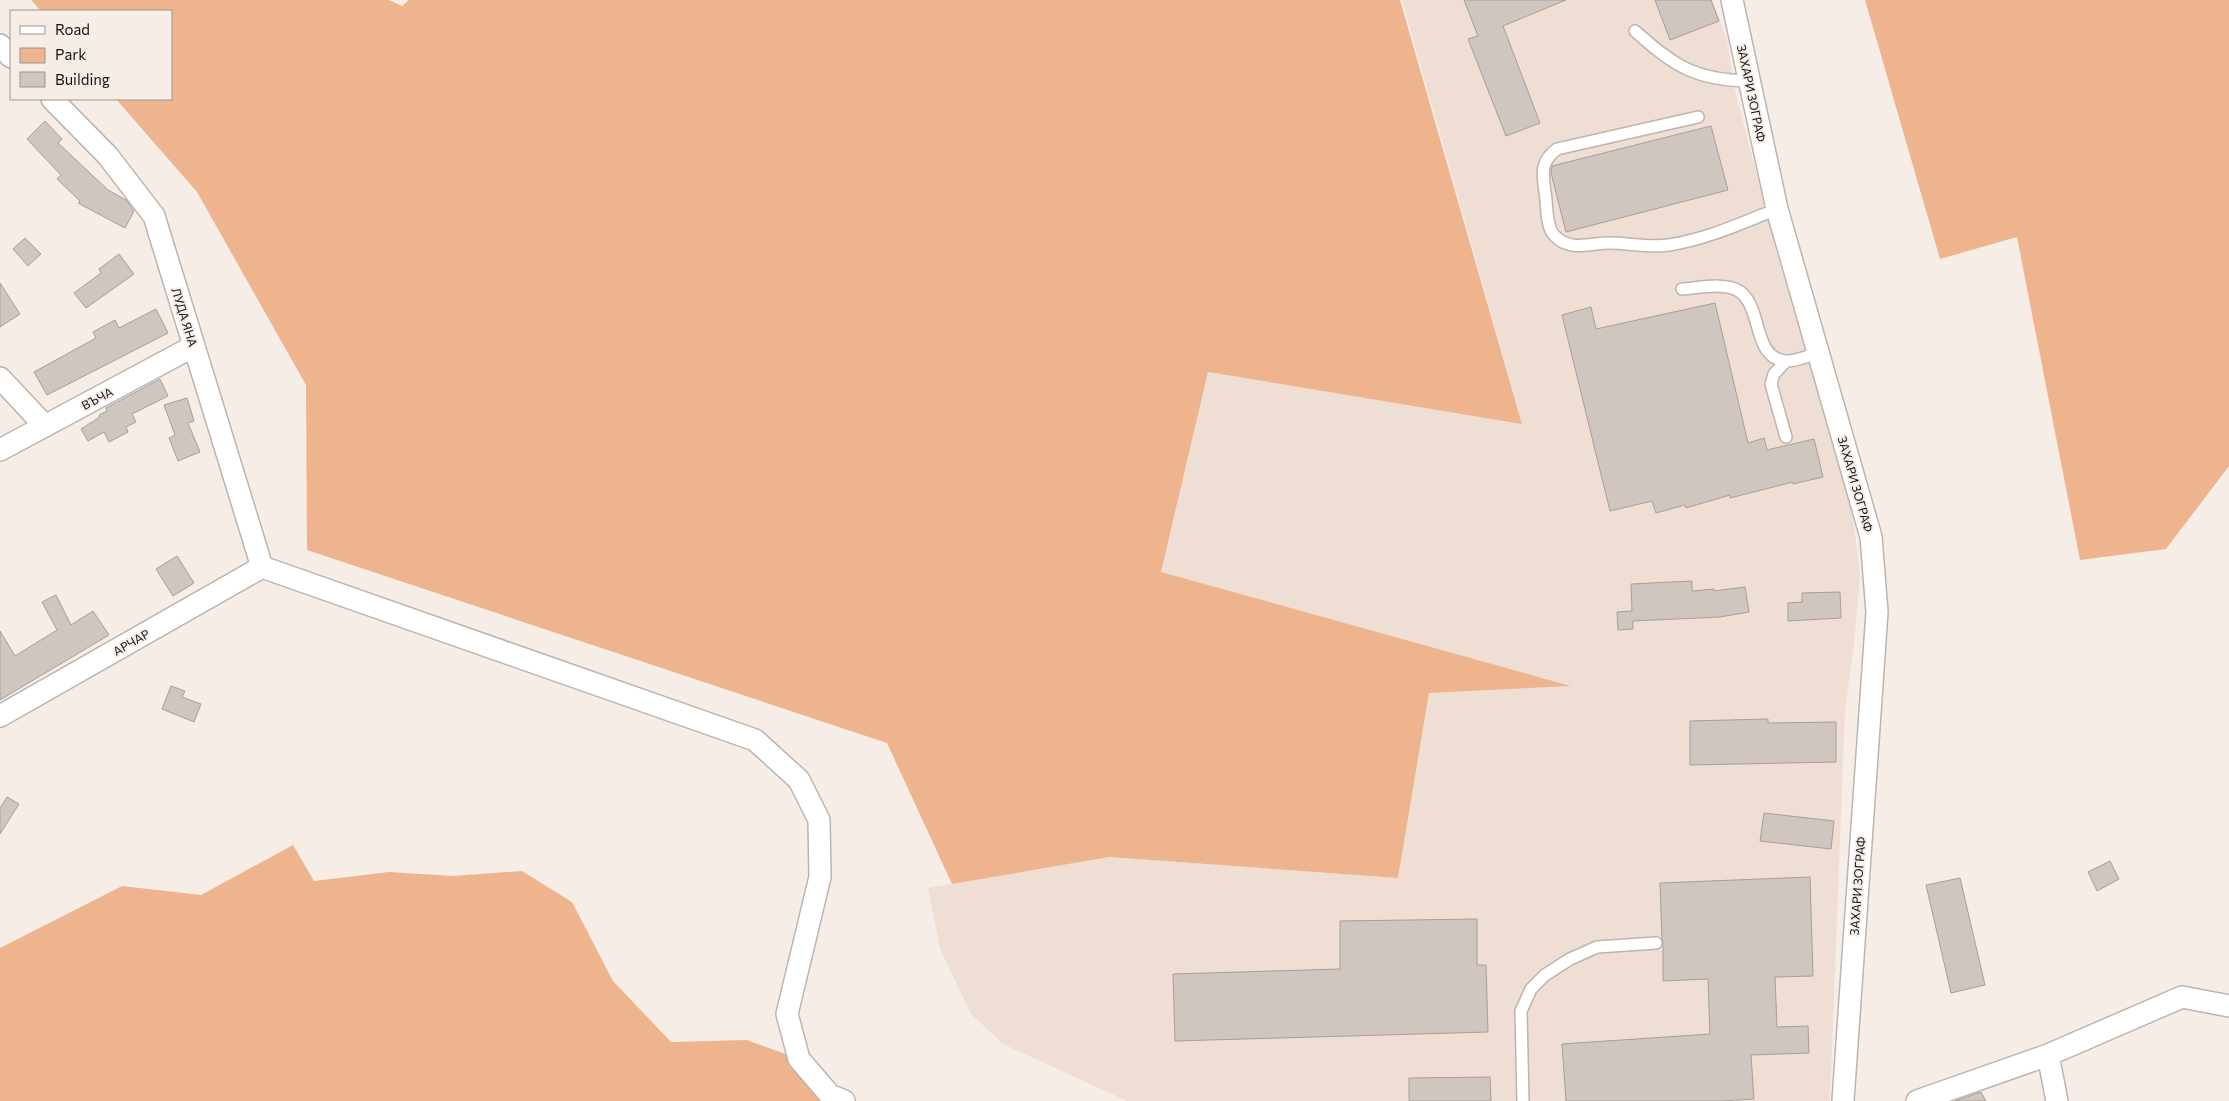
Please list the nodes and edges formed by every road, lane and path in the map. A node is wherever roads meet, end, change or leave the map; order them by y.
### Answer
1 (1732, 0) edge
2 (1635, 31) dead end
3 (0, 45) edge
4 (10, 56) edge
5 (1749, 81) junction
6 (53, 100) edge
7 (1698, 117) dead end
8 (1777, 209) junction
9 (1682, 289) dead end
10 (194, 346) junction
11 (1819, 353) junction
12 (1786, 361) junction
13 (0, 378) edge
14 (45, 426) junction
15 (1786, 437) dead end
16 (0, 450) edge
17 (262, 567) junction
18 (0, 716) edge
19 (1656, 943) dead end
20 (2229, 1006) edge
21 (2048, 1055) junction
22 (844, 1101) edge
23 (1523, 1101) edge
24 (1844, 1101) edge
25 (1917, 1101) edge
26 (2057, 1101) edge

1 - 5 street, ЗАХАРИ ЗОГРАФ
2 - 5 lane
3 - 4 street
5 - 8 street, ЗАХАРИ ЗОГРАФ
6 - 10 street, ЛУДА ЯНА
7 - 8 lane
8 - 11 street, ЗАХАРИ ЗОГРАФ
9 - 12 lane
10 - 14 street, ВЪЧА
10 - 17 street, ЛУДА ЯНА
11 - 12 lane
11 - 24 street, ЗАХАРИ ЗОГРАФ
12 - 15 lane
13 - 14 street
14 - 16 street, ВЪЧА
17 - 18 street, АРЧАР
17 - 22 street
19 - 23 lane
20 - 21 street
21 - 25 street
21 - 26 street

